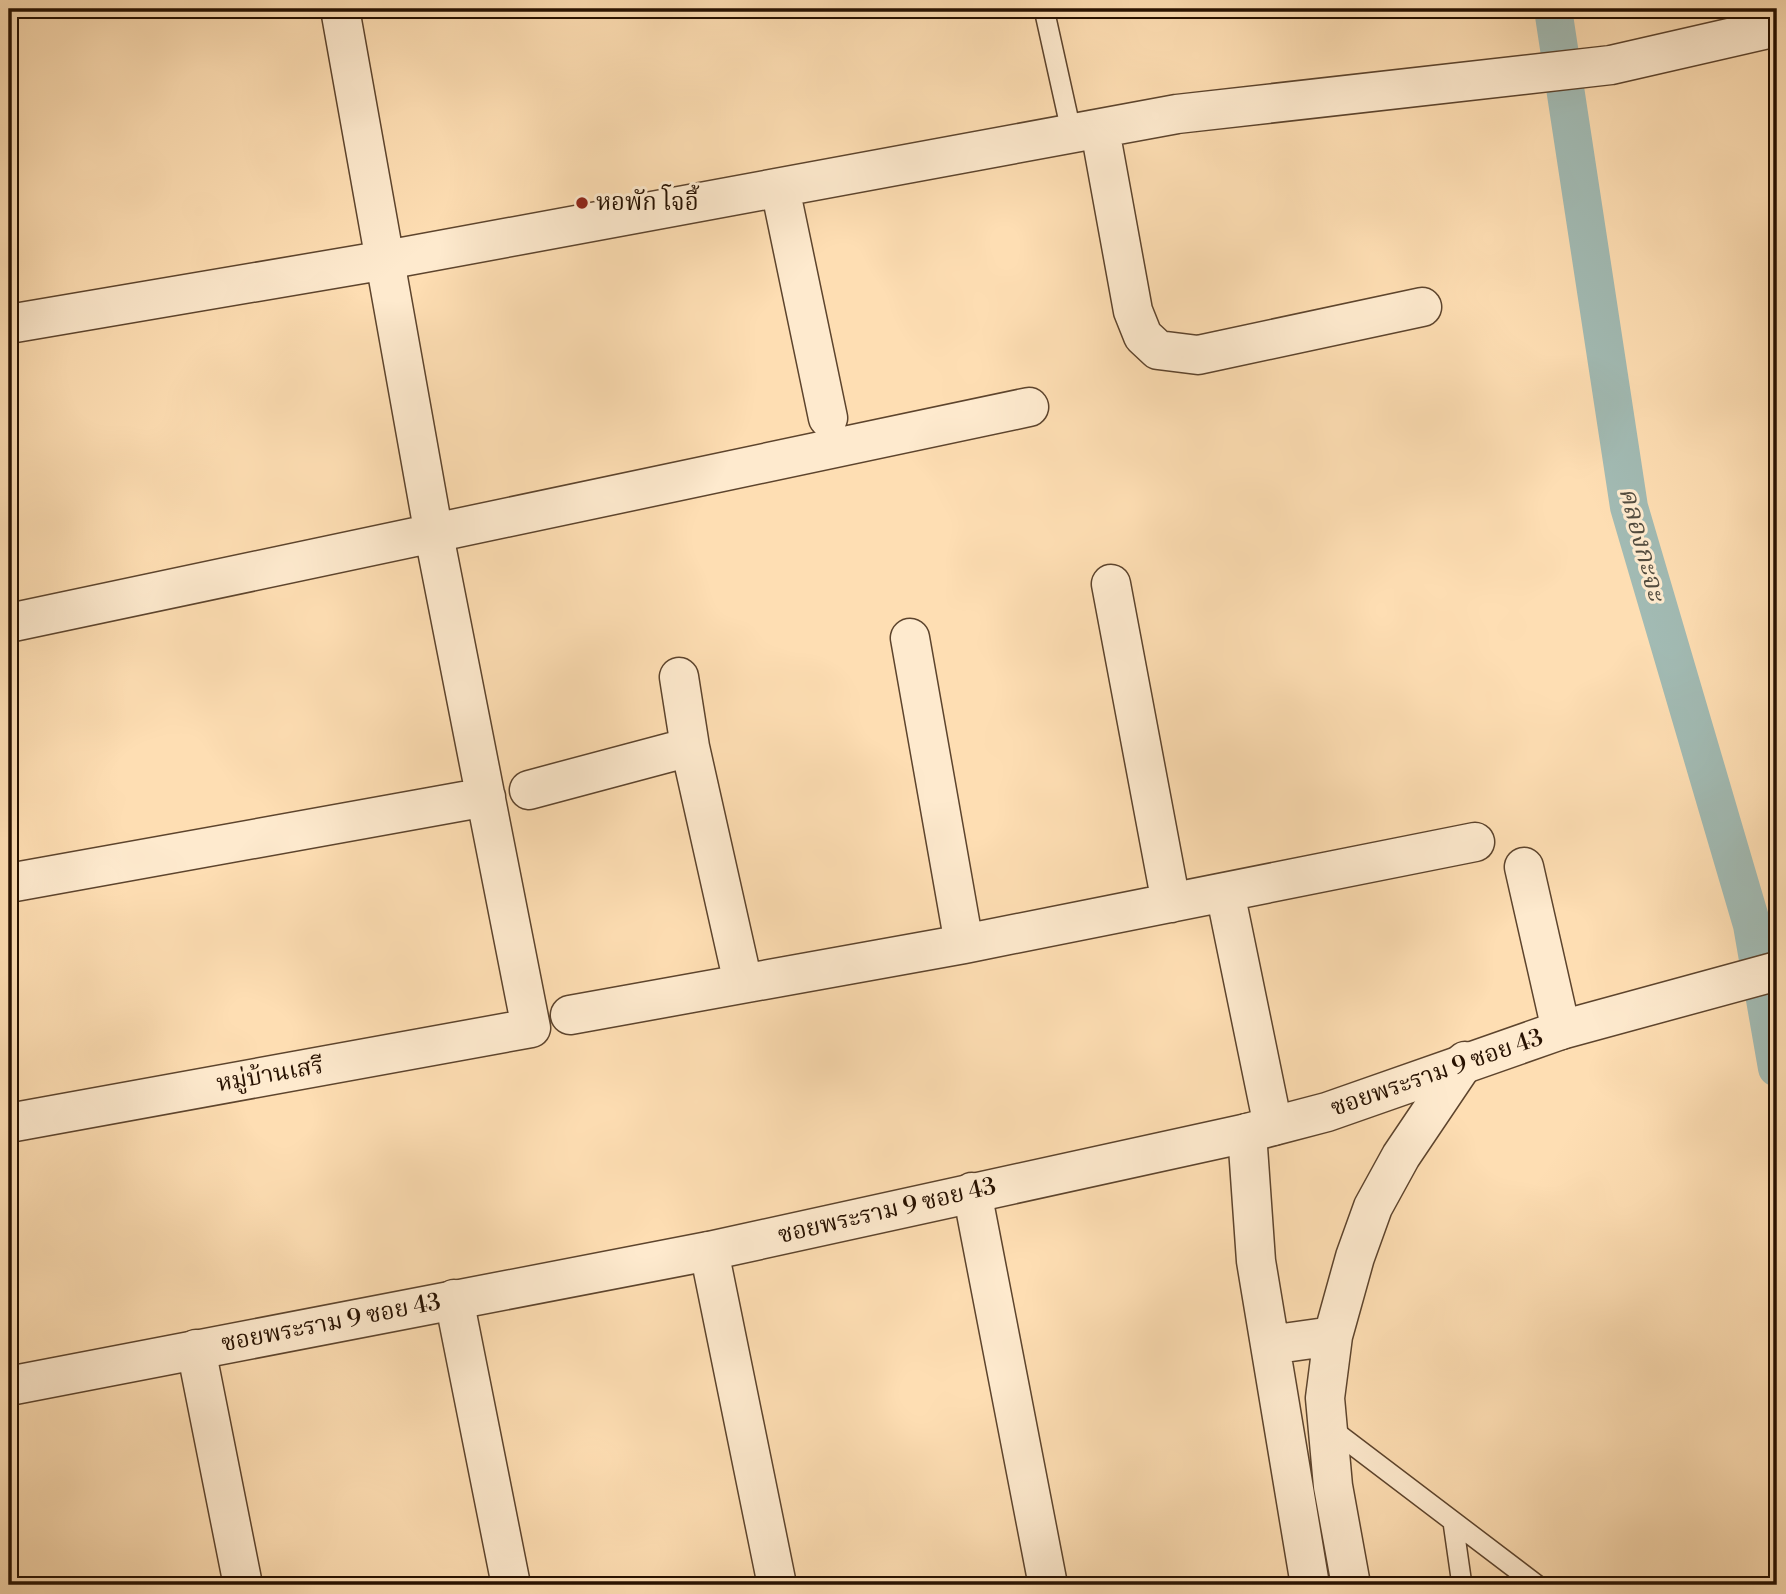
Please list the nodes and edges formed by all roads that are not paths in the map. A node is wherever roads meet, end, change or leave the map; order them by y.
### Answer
1 (340, 9) edge
2 (1044, 9) edge
3 (1777, 27) edge
4 (1086, 132) junction
5 (780, 188) junction
6 (386, 260) junction
7 (1422, 307) dead end
8 (9, 324) edge
9 (1028, 407) dead end
10 (828, 418) dead end
11 (434, 534) junction
12 (1111, 584) dead end
13 (9, 623) edge
14 (911, 638) dead end
15 (679, 677) dead end
16 (690, 747) junction
17 (529, 790) dead end
18 (486, 797) junction
19 (1475, 842) dead end
20 (1524, 867) dead end
21 (9, 883) edge
22 (1225, 892) junction
23 (1171, 903) junction
24 (964, 944) junction
25 (1764, 974) edge
26 (743, 983) junction
27 (570, 1015) dead end
28 (1561, 1030) junction
29 (1465, 1061) junction
30 (9, 1123) edge
31 (1260, 1130) junction
32 (972, 1192) junction
33 (709, 1251) junction
34 (454, 1299) junction
35 (1333, 1336) junction
36 (1270, 1345) junction
37 (195, 1349) junction
38 (9, 1387) edge
39 (1328, 1427) junction
40 (1453, 1522) junction
41 (243, 1585) edge
42 (511, 1585) edge
43 (777, 1585) edge
44 (1048, 1585) edge
45 (1310, 1585) edge
46 (1351, 1585) edge
47 (1462, 1585) edge
48 (1536, 1585) edge

1 - 6 street
2 - 4 lane
3 - 4 street
4 - 5 street
4 - 7 street
5 - 6 street
5 - 10 street
6 - 8 street
6 - 11 street
9 - 11 street
11 - 13 street
11 - 18 street
12 - 23 street
14 - 24 street
15 - 16 street
16 - 17 street
16 - 26 street
18 - 21 street
18 - 30 street, หมู่บ้านเสรี
19 - 22 street
20 - 28 street
22 - 23 street
22 - 31 street
23 - 24 street
24 - 26 street
25 - 28 street, ซอยพระราม 9 ซอย 43
26 - 27 street
28 - 29 street, ซอยพระราม 9 ซอย 43
29 - 31 street, ซอยพระราม 9 ซอย 43
29 - 35 street
31 - 32 street, ซอยพระราม 9 ซอย 43
31 - 36 street
32 - 33 street, ซอยพระราม 9 ซอย 43
32 - 44 street
33 - 34 street, ซอยพระราม 9 ซอย 43
33 - 43 street
34 - 37 street, ซอยพระราม 9 ซอย 43
34 - 42 street
35 - 36 street
35 - 39 street
36 - 45 street
37 - 38 street, ซอยพระราม 9 ซอย 43
37 - 41 street
39 - 40 lane
39 - 46 street
40 - 47 lane
40 - 48 lane

